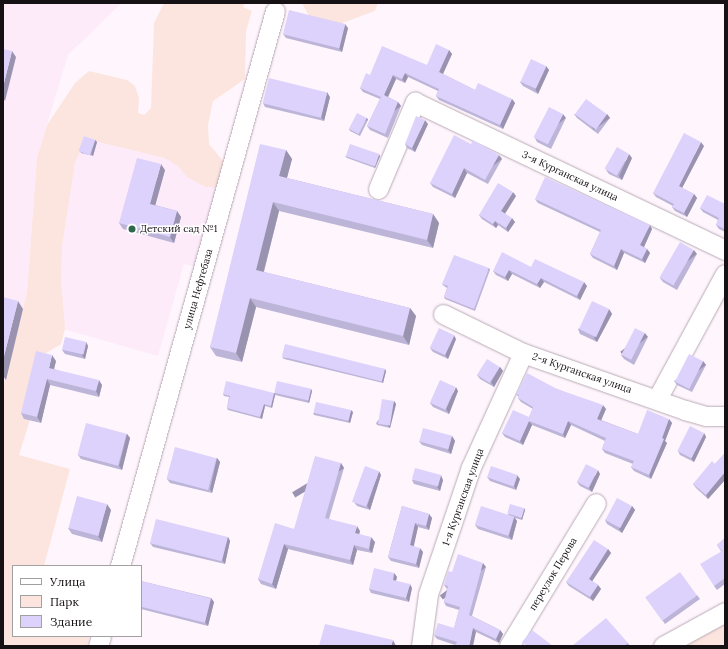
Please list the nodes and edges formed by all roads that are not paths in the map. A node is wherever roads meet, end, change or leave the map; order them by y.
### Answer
1 (275, 11) dead end
2 (378, 189) dead end
3 (725, 250) edge
4 (725, 274) edge
5 (443, 314) dead end
6 (523, 353) junction
7 (657, 399) junction
8 (725, 416) edge
9 (596, 503) dead end
10 (120, 565) edge
11 (725, 612) edge
12 (421, 646) edge
13 (509, 646) edge
14 (663, 646) edge

1 - 10 street, улица Нефтебаза
2 - 3 street, 3-я Курганская улица
4 - 7 street
5 - 6 street, 2-я Курганская улица
6 - 7 street, 2-я Курганская улица
6 - 12 street, 1-я Курганская улица
7 - 8 street, 2-я Курганская улица
9 - 13 street, переулок Перова
11 - 14 street

